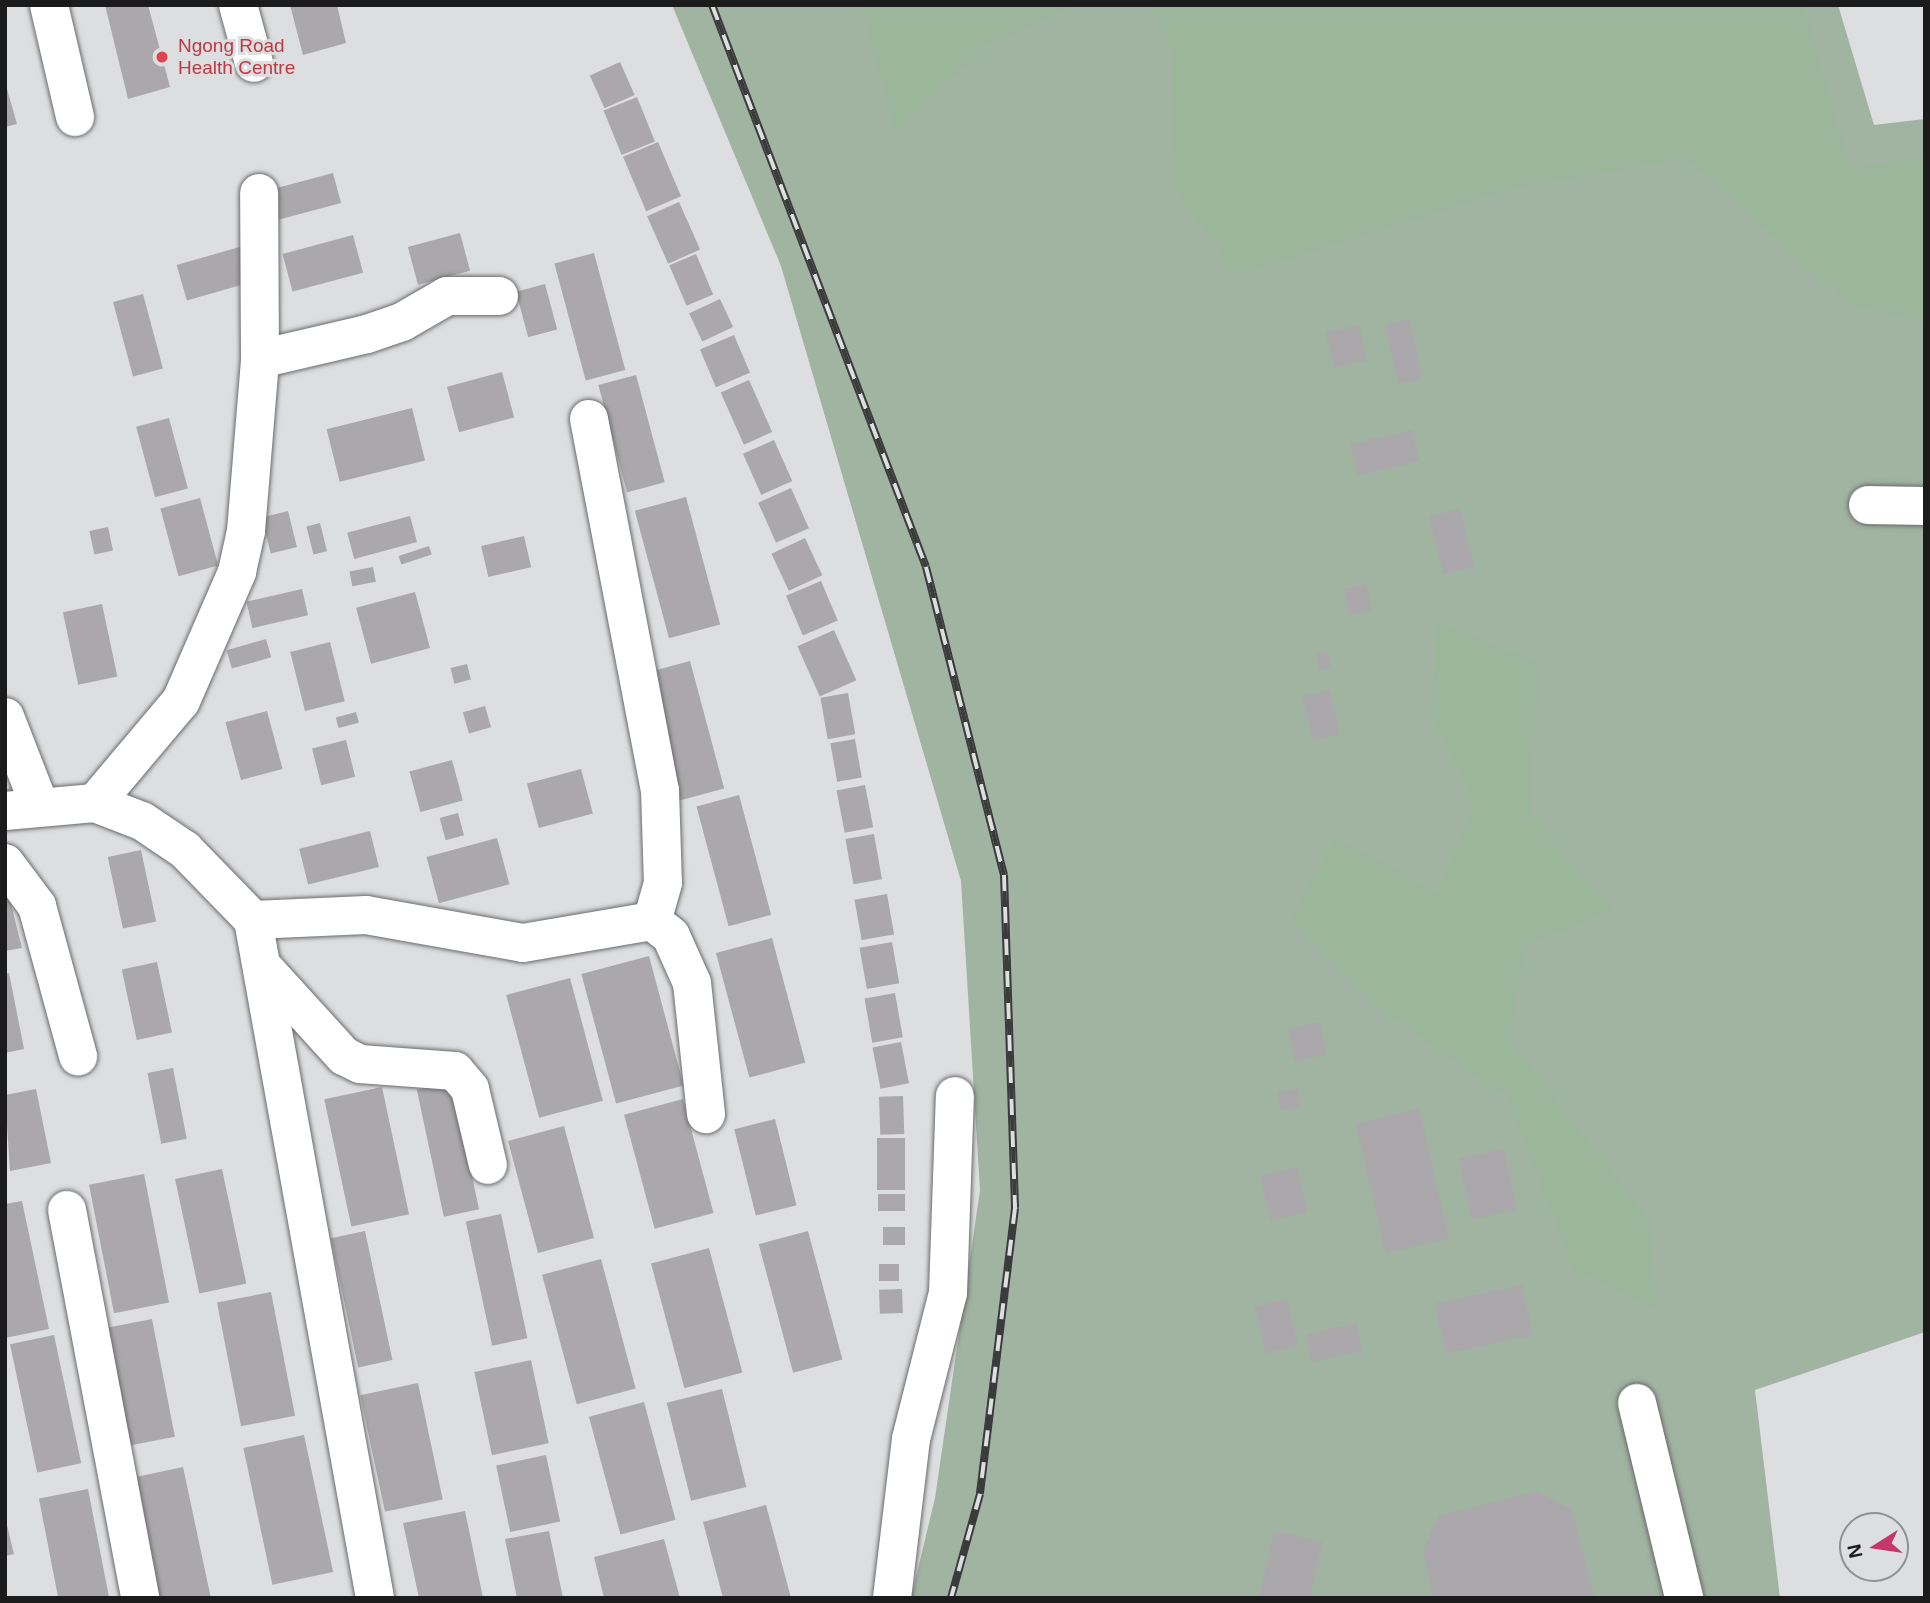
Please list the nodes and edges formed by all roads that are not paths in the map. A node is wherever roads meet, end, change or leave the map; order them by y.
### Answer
1 (49, 5) edge
2 (238, 5) edge
3 (254, 63) dead end
4 (75, 117) dead end
5 (258, 193) dead end
6 (499, 296) dead end
7 (260, 359) junction
8 (589, 419) dead end
9 (1868, 505) dead end
10 (1925, 506) edge
11 (5, 717) edge
12 (94, 803) junction
13 (23, 809) edge
14 (5, 863) edge
15 (253, 920) junction
16 (652, 922) junction
17 (261, 965) junction
18 (78, 1056) dead end
19 (955, 1096) dead end
20 (706, 1114) dead end
21 (488, 1166) dead end
22 (67, 1210) dead end
23 (1637, 1403) dead end
24 (140, 1598) edge
25 (375, 1598) edge
26 (892, 1598) edge
27 (1684, 1598) edge

1 - 4 street
2 - 3 street
5 - 7 street
6 - 7 street
7 - 12 street
8 - 16 street
9 - 10 street
11 - 13 street
12 - 13 street
12 - 15 street
14 - 18 street
15 - 16 street
15 - 17 street
16 - 20 street
17 - 21 street
17 - 25 street
19 - 26 street
22 - 24 street
23 - 27 street

